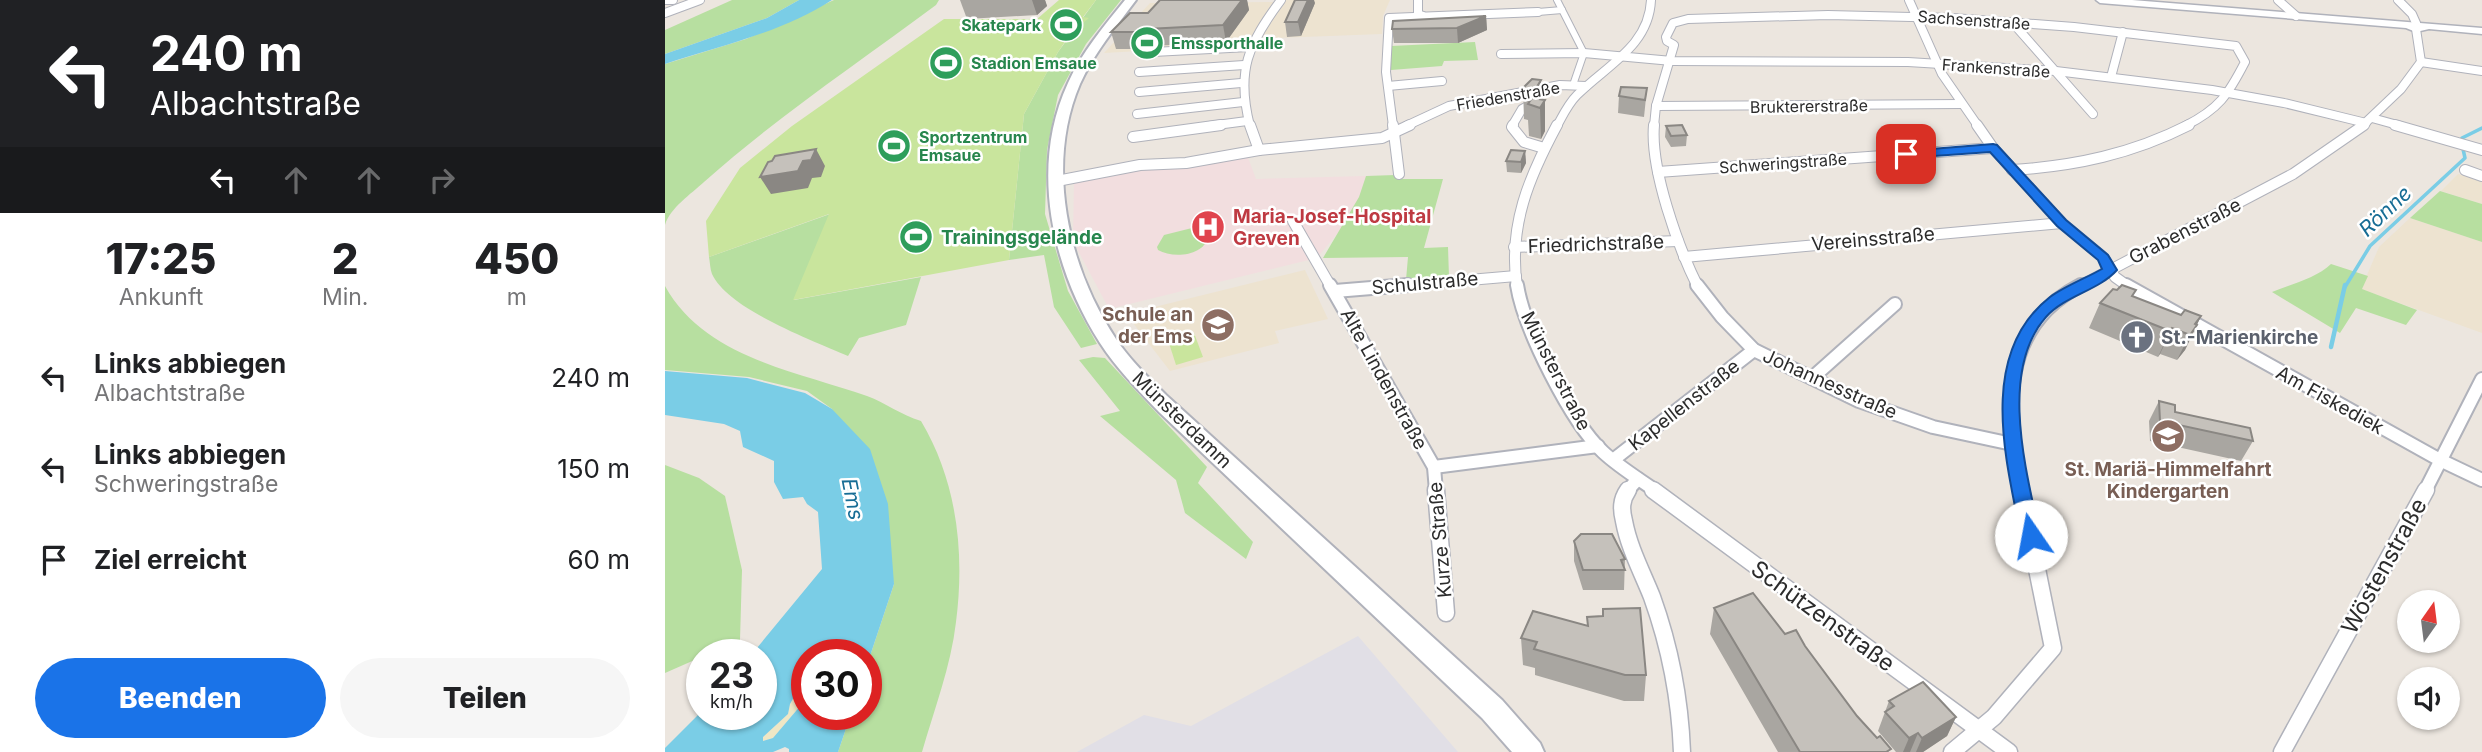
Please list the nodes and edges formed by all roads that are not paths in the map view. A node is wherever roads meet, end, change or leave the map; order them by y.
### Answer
1 (665, 0) edge
2 (673, 0) edge
3 (700, 0) edge
4 (1131, 0) edge
5 (1281, 0) edge
6 (1418, 0) edge
7 (1557, 0) edge
8 (1651, 0) edge
9 (1909, 0) edge
10 (2100, 0) edge
11 (2278, 0) edge
12 (2397, 0) edge
13 (1562, 10) junction
14 (1538, 12) joint
15 (665, 13) edge
16 (1423, 16) junction
17 (1915, 16) junction
18 (2296, 16) junction
19 (1688, 19) joint
20 (2012, 22) junction
21 (2416, 26) junction
22 (2482, 31) edge
23 (2123, 32) junction
24 (1249, 47) junction
25 (1153, 52) dead end
26 (1584, 53) junction
27 (1501, 54) dead end
28 (1622, 57) junction
29 (1672, 61) junction
30 (1879, 62) joint
31 (2421, 62) junction
32 (1936, 64) junction
33 (1244, 65) junction
34 (2056, 71) junction
35 (2482, 71) edge
36 (1139, 72) dead end
37 (2111, 77) junction
38 (1442, 81) dead end
39 (1241, 83) junction
40 (1573, 85) junction
41 (1388, 86) junction
42 (1586, 86) junction
43 (1528, 91) junction
44 (1139, 92) dead end
45 (2228, 93) junction
46 (1243, 102) junction
47 (1961, 104) junction
48 (1656, 106) junction
49 (1137, 114) dead end
50 (2093, 114) dead end
51 (2369, 120) junction
52 (1247, 121) junction
53 (1395, 134) junction
54 (1133, 137) dead end
55 (1544, 148) junction
56 (1993, 148) junction
57 (1259, 150) junction
58 (2482, 150) edge
59 (2013, 170) junction
60 (2465, 170) dead end
61 (1658, 172) junction
62 (1399, 174) dead end
63 (2482, 176) edge
64 (1057, 181) junction
65 (1293, 221) dead end
66 (2062, 223) junction
67 (1678, 241) junction
68 (1514, 247) junction
69 (1684, 257) junction
70 (2110, 270) junction
71 (1515, 276) junction
72 (1335, 291) junction
73 (1895, 304) dead end
74 (1755, 350) junction
75 (1812, 378) junction
76 (2482, 379) edge
77 (2012, 444) junction
78 (1598, 446) junction
79 (1613, 460) junction
80 (2439, 460) junction
81 (1434, 467) junction
82 (1638, 479) junction
83 (2482, 480) edge
84 (1446, 613) dead end
85 (1981, 732) junction
86 (1530, 752) edge
87 (1682, 752) edge
88 (1952, 752) edge
89 (2009, 752) edge
90 (2282, 752) edge

1 - 2 street
3 - 15 street
4 - 64 main road, Münsterdamm
5 - 24 street
6 - 16 street
7 - 13 street
8 - 28 street, Münsterstraße
9 - 17 street, Am Fiskediek
10 - 18 street
11 - 18 street
12 - 21 street
13 - 14 street
13 - 26 street
14 - 16 street
16 - 41 street
17 - 19 street, Sachsenstraße
17 - 20 street, Sachsenstraße
17 - 32 street, Am Fiskediek
18 - 21 street
19 - 29 street, Sachsenstraße
20 - 23 street, Sachsenstraße
20 - 34 street
21 - 22 street
21 - 31 street
23 - 37 street
23 - 45 street, Sachsenstraße
24 - 25 street
24 - 33 street
26 - 27 street, Frankenstraße
26 - 28 street, Frankenstraße
26 - 40 street
28 - 29 street, Frankenstraße
28 - 42 street, Münsterstraße
29 - 30 street, Frankenstraße
29 - 48 street, Johannesstraße
30 - 32 street, Frankenstraße
31 - 35 street
31 - 51 street, Grabenstraße
32 - 34 street, Frankenstraße
32 - 47 street, Am Fiskediek
33 - 36 street
33 - 39 street
34 - 37 street, Frankenstraße
34 - 50 street
37 - 45 street, Frankenstraße
38 - 41 street
39 - 44 street
39 - 46 street
40 - 42 street, Friedenstraße
40 - 43 street, Friedenstraße
41 - 53 street
42 - 55 street, Münsterstraße
43 - 53 street, Friedenstraße
43 - 55 street
45 - 51 street, Frankenstraße
45 - 59 street
46 - 49 street
46 - 52 street
47 - 48 street, Bruktererstraße
47 - 56 street, Am Fiskediek
48 - 61 street, Johannesstraße
51 - 58 street, Frankenstraße
51 - 70 street, Grabenstraße
52 - 54 street
52 - 57 street
53 - 57 street, Friedenstraße
53 - 62 street
55 - 68 street, Münsterstraße
56 - 59 street, Am Fiskediek
56 - 61 street, Schweringstraße
57 - 64 street, Friedenstraße
59 - 66 street, Am Fiskediek
60 - 63 street
61 - 67 street, Johannesstraße
64 - 86 main road, Münsterdamm
65 - 72 street, Alte Lindenstraße
66 - 69 street, Vereinsstraße
66 - 70 street, Am Fiskediek
67 - 68 street, Friedrichstraße
67 - 69 street, Johannesstraße
68 - 71 street, Münsterstraße
69 - 74 street, Johannesstraße
70 - 77 street, Grabenstraße
70 - 80 street, Am Fiskediek
71 - 72 street, Schulstraße
71 - 78 street, Münsterstraße
72 - 81 street, Alte Lindenstraße
73 - 75 street
74 - 75 street, Johannesstraße
74 - 79 street, Kapellenstraße
75 - 77 street, Johannesstraße
76 - 80 street, Wöstenstraße
77 - 85 street, Grabenstraße
78 - 79 street, Münsterstraße
78 - 81 street, Alte Lindenstraße
79 - 82 street, Münsterstraße
80 - 83 street, Am Fiskediek
80 - 90 street, Wöstenstraße
81 - 84 street, Kurze Straße
82 - 85 street, Schützenstraße
82 - 87 street
85 - 88 street
85 - 89 street, Schützenstraße

